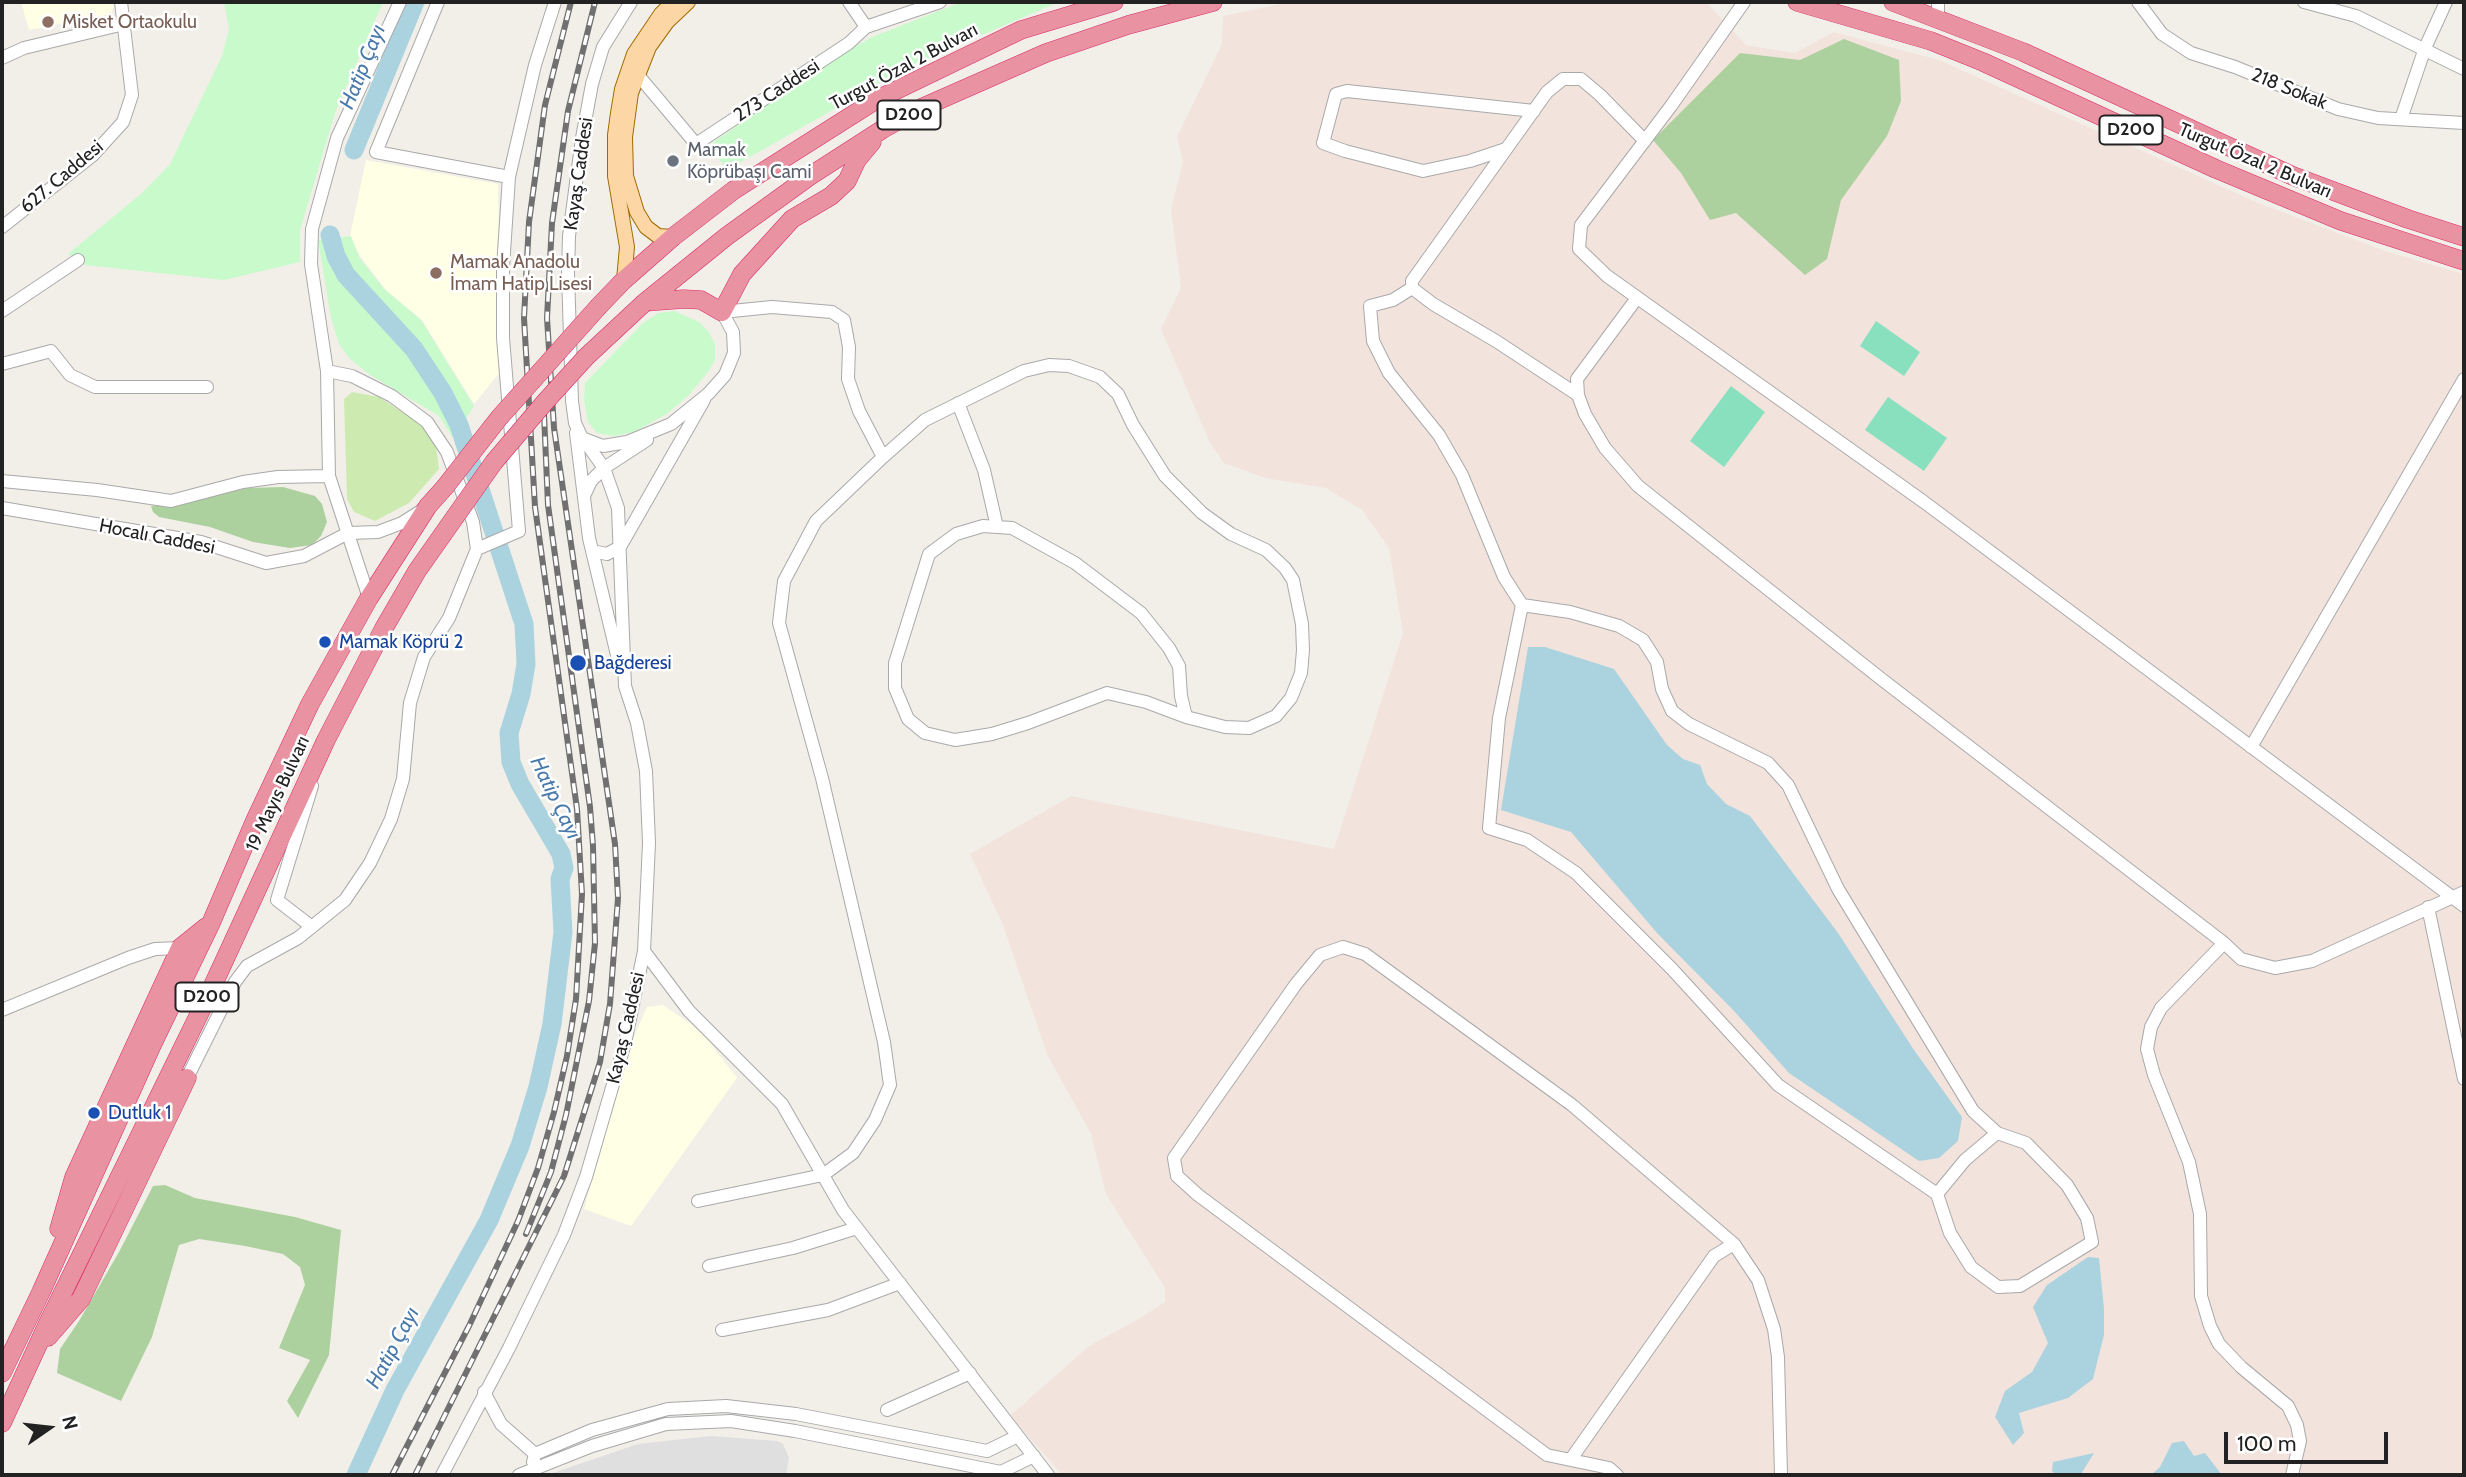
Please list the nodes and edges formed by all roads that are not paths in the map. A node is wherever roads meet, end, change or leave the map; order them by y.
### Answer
1 (121, 2) edge
2 (400, 2) edge
3 (438, 2) edge
4 (555, 2) edge
5 (631, 2) edge
6 (673, 2) edge
7 (688, 2) edge
8 (849, 2) edge
9 (940, 2) edge
10 (1114, 2) edge
11 (1213, 2) edge
12 (1744, 2) edge
13 (1797, 2) edge
14 (1893, 2) edge
15 (2138, 2) edge
16 (2305, 2) edge
17 (2446, 2) edge
18 (2318, 4) edge
19 (1938, 10) edge
20 (124, 24) junction
21 (866, 27) junction
22 (2425, 48) junction
23 (2, 58) edge
24 (2464, 69) edge
25 (638, 75) junction
26 (1534, 111) junction
27 (2401, 119) junction
28 (2464, 123) edge
29 (883, 129) junction
30 (1644, 141) junction
31 (1507, 148) junction
32 (509, 177) junction
33 (2, 227) edge
34 (2464, 236) edge
35 (674, 237) junction
36 (78, 260) dead end
37 (2464, 261) edge
38 (624, 280) junction
39 (1412, 288) junction
40 (1637, 298) junction
41 (644, 303) junction
42 (599, 306) joint
43 (2, 311) edge
44 (722, 312) junction
45 (2, 365) edge
46 (327, 372) junction
47 (2464, 379) edge
48 (206, 387) dead end
49 (708, 394) junction
50 (1578, 395) junction
51 (958, 403) junction
52 (575, 423) junction
53 (671, 424) junction
54 (582, 438) junction
55 (883, 457) junction
56 (604, 468) junction
57 (329, 476) junction
58 (2, 481) edge
59 (584, 496) junction
60 (428, 506) junction
61 (2, 508) edge
62 (997, 527) junction
63 (348, 533) junction
64 (620, 547) junction
65 (477, 549) junction
66 (593, 551) junction
67 (369, 598) junction
68 (1522, 605) junction
69 (625, 687) junction
70 (1186, 717) junction
71 (326, 740) junction
72 (2251, 747) junction
73 (2464, 892) edge
74 (2451, 897) junction
75 (2464, 906) edge
76 (2428, 907) junction
77 (211, 923) junction
78 (312, 926) junction
79 (2224, 943) junction
80 (180, 948) junction
81 (644, 951) junction
82 (2, 1010) edge
83 (187, 1078) joint
84 (2464, 1079) edge
85 (1997, 1133) junction
86 (823, 1175) junction
87 (1937, 1194) junction
88 (698, 1200) dead end
89 (857, 1228) junction
90 (1734, 1244) junction
91 (709, 1266) dead end
92 (900, 1283) junction
93 (41, 1292) junction
94 (722, 1330) dead end
95 (32, 1356) junction
96 (4, 1368) edge
97 (970, 1373) junction
98 (484, 1392) junction
99 (887, 1410) dead end
100 (2, 1423) edge
101 (1018, 1436) junction
102 (535, 1454) junction
103 (1034, 1456) junction
104 (1571, 1459) junction
105 (531, 1469) junction
106 (442, 1475) edge
107 (519, 1475) edge
108 (1048, 1475) edge
109 (1617, 1475) edge
110 (1781, 1475) edge
111 (2292, 1475) edge

1 - 20 street, 627. Caddesi
2 - 46 street
3 - 32 street
4 - 32 street
5 - 52 street, Kayaş Caddesi
6 - 38 main road
7 - 25 main road
8 - 21 street
9 - 21 street, 273 Caddesi
10 - 35 highway, Turgut Özal 2 Bulvarı / D200
11 - 29 highway, D200
12 - 30 street
13 - 37 highway, Turgut Özal 2 Bulvarı / D200
14 - 19 highway, Turgut Özal 2 Bulvarı / D200
15 - 27 street, 218 Sokak
16 - 18 street
17 - 22 street
18 - 22 street
19 - 34 highway, Turgut Özal 2 Bulvarı / D200
20 - 23 street
20 - 33 street, 627. Caddesi
21 - 25 street, 273 Caddesi
22 - 24 street
22 - 27 street
25 - 35 main road
26 - 30 street
26 - 31 street
26 - 31 street
27 - 28 street, 218 Sokak
29 - 41 highway, D200
29 - 44 highway
30 - 40 street
31 - 39 street
32 - 65 street
35 - 38 highway, Turgut Özal 2 Bulvarı / D200
36 - 43 street
38 - 42 highway, Turgut Özal 2 Bulvarı / D200
39 - 50 street
39 - 68 street
40 - 50 street
40 - 72 street
41 - 44 highway
41 - 71 highway, 19 Mayıs Bulvarı / D200, bridge
42 - 60 highway, 19 Mayıs Bulvarı / D200, bridge
44 - 49 street
44 - 55 street
45 - 48 street
46 - 57 street
46 - 65 street
47 - 72 street
49 - 53 street
49 - 64 street
50 - 79 street
51 - 55 street
51 - 62 street
51 - 70 street
52 - 54 street, Kayaş Caddesi
52 - 59 street
53 - 54 street
53 - 56 street
54 - 56 street, Kayaş Caddesi
55 - 86 street
56 - 59 street
56 - 64 street, Kayaş Caddesi
57 - 58 street
57 - 63 street
59 - 66 street
60 - 63 street
60 - 67 highway, 19 Mayıs Bulvarı / D200
61 - 63 street, Hocalı Caddesi
62 - 70 street
62 - 70 street
63 - 67 street
64 - 66 street
64 - 69 street, Kayaş Caddesi
65 - 78 street
66 - 69 street
67 - 77 highway, 19 Mayıs Bulvarı / D200
68 - 85 street
68 - 87 street
69 - 81 street, Kayaş Caddesi
71 - 78 street
71 - 95 highway, 19 Mayıs Bulvarı / D200
72 - 74 street
73 - 74 street
74 - 75 street
74 - 76 street
76 - 79 street
76 - 84 street
77 - 80 highway, 19 Mayıs Bulvarı
77 - 93 highway, 19 Mayıs Bulvarı / D200
78 - 83 street
79 - 111 street
80 - 82 street
80 - 93 highway, 19 Mayıs Bulvarı
81 - 86 street
81 - 98 street, Kayaş Caddesi
83 - 95 highway, 19 Mayıs Bulvarı
85 - 87 street
85 - 87 street
86 - 88 street
86 - 89 street
89 - 91 street
89 - 92 street
90 - 104 street
90 - 104 street
90 - 110 street
92 - 94 street
92 - 97 street
93 - 96 highway, D200
95 - 100 highway, 19 Mayıs Bulvarı / D200
97 - 99 street
97 - 101 street
98 - 102 street
98 - 106 street, Kayaş Caddesi
101 - 102 street
101 - 103 street
102 - 105 street
103 - 105 street
103 - 108 street
104 - 109 street
105 - 107 street

